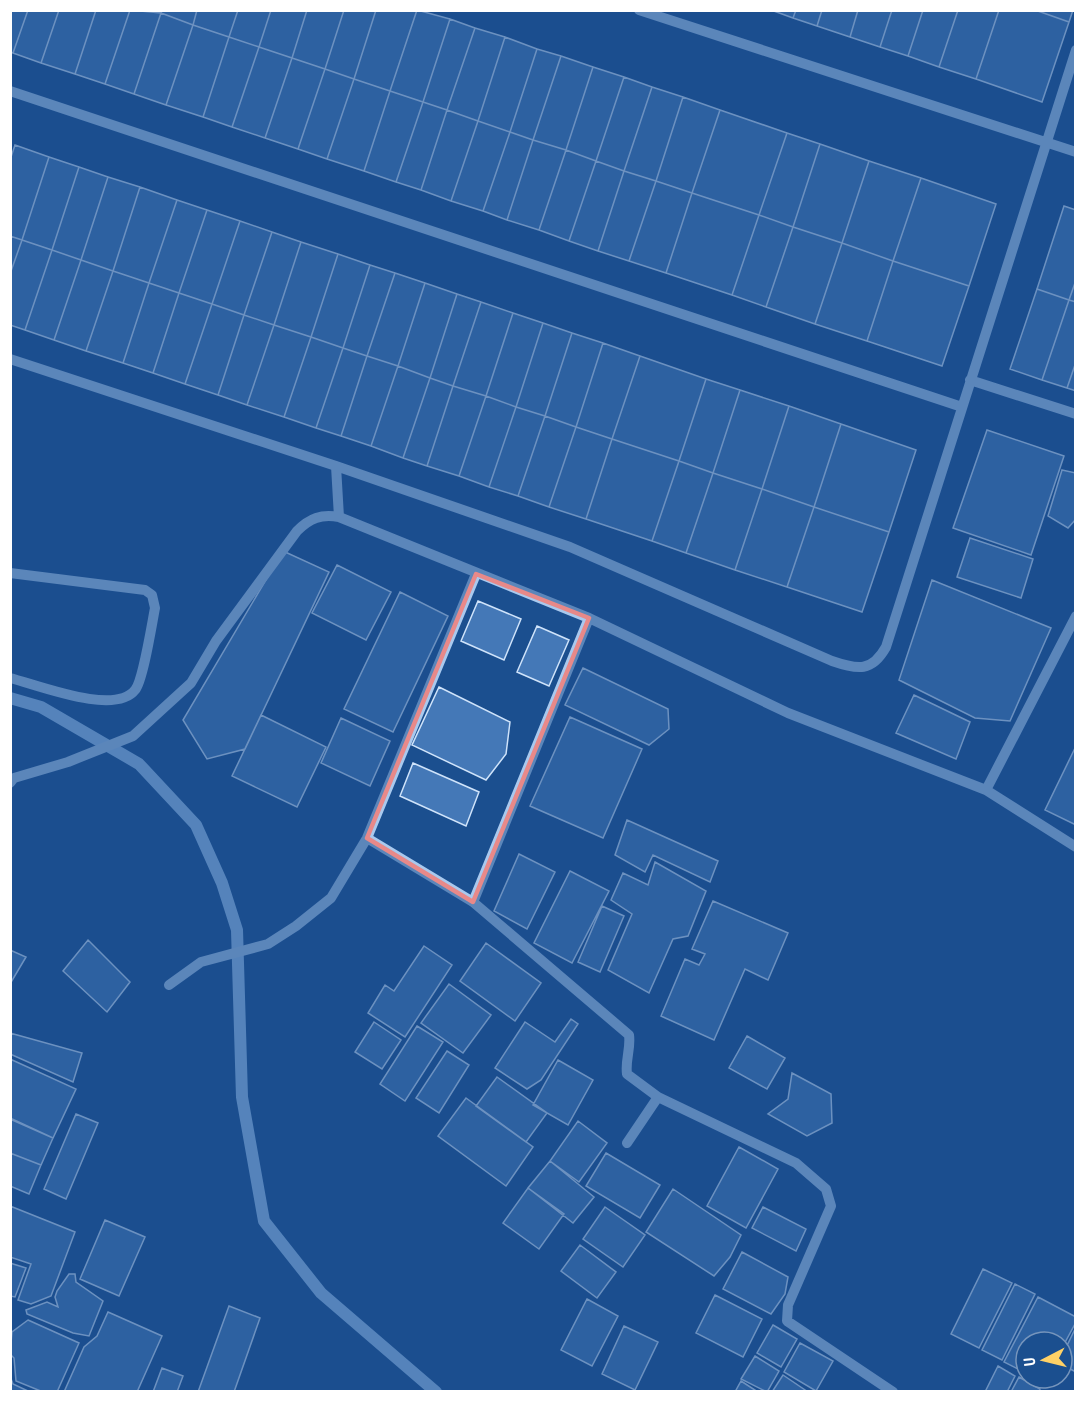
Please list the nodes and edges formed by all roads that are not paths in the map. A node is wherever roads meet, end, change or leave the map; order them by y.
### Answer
1 (639, 10) edge
2 (1076, 50) edge
3 (10, 91) edge
4 (1046, 143) junction
5 (1076, 152) edge
6 (10, 359) edge
7 (970, 380) junction
8 (963, 407) junction
9 (1076, 414) edge
10 (336, 466) junction
11 (339, 517) junction
12 (10, 573) edge
13 (476, 574) junction
14 (1076, 616) edge
15 (589, 618) junction
16 (10, 678) edge
17 (10, 783) edge
18 (986, 790) junction
19 (367, 838) junction
20 (1076, 847) edge
21 (473, 902) junction
22 (169, 986) dead end
23 (658, 1097) junction
24 (627, 1143) dead end
25 (893, 1392) edge

1 - 4 street
2 - 4 street
3 - 8 street
4 - 5 street
4 - 7 street
6 - 10 street
7 - 8 street
7 - 9 street
8 - 10 street
10 - 11 street
11 - 13 street
11 - 17 street
12 - 16 street
13 - 15 street
13 - 19 street
14 - 18 street
15 - 18 street
15 - 21 street
18 - 20 street
19 - 21 street
19 - 22 street
21 - 23 street
23 - 24 street
23 - 25 street

